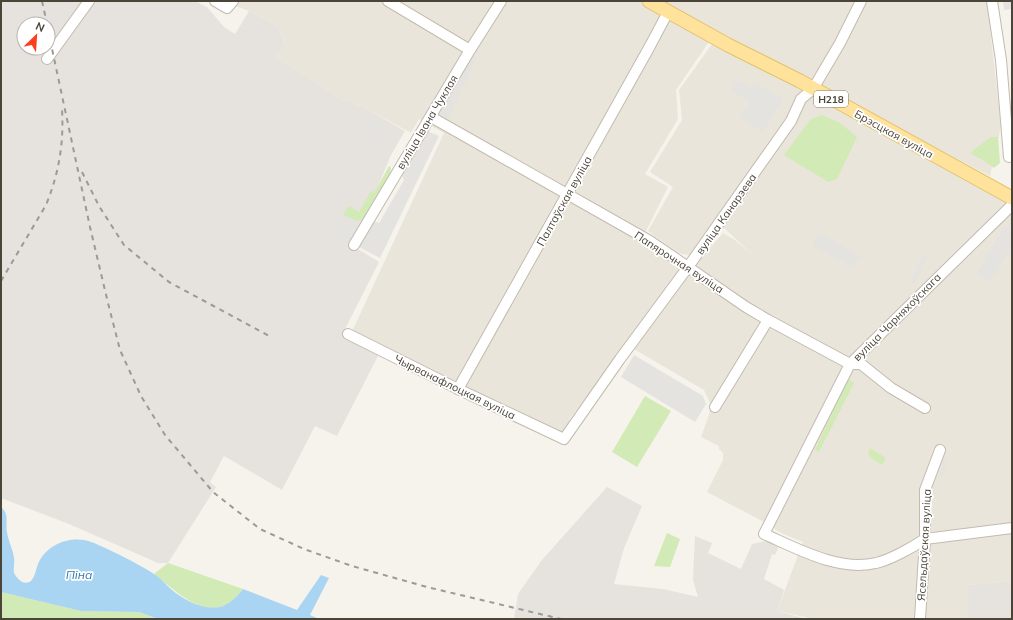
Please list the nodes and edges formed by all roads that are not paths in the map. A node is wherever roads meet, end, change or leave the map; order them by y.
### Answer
1 (89, 1) edge
2 (215, 1) edge
3 (232, 1) edge
4 (388, 1) edge
5 (501, 1) edge
6 (649, 1) edge
7 (861, 1) edge
8 (992, 1) edge
9 (668, 12) junction
10 (470, 50) junction
11 (47, 60) dead end
12 (813, 89) junction
13 (431, 117) junction
14 (1009, 157) dead end
15 (567, 195) junction
16 (1012, 198) edge
17 (1012, 205) edge
18 (354, 245) dead end
19 (688, 267) junction
20 (768, 320) junction
21 (348, 334) dead end
22 (850, 364) junction
23 (458, 388) junction
24 (715, 407) dead end
25 (925, 408) dead end
26 (564, 439) joint
27 (940, 450) dead end
28 (1012, 528) edge
29 (925, 539) junction
30 (920, 619) edge

1 - 11 street
2 - 3 street
4 - 10 street
5 - 10 street, вуліца Івана Чуклая
6 - 9 main road, Брэсцкая вуліца / Н218
7 - 12 street, вуліца Канарэева
8 - 14 street
9 - 12 main road, Брэсцкая вуліца / Н218
9 - 15 street, Палтаўская вуліца
10 - 13 street, вуліца Івана Чуклая
12 - 16 main road, Брэсцкая вуліца / Н218
12 - 19 street, вуліца Канарэева
13 - 15 street, Папярочная вуліца
13 - 18 street, вуліца Івана Чуклая
15 - 19 street, Папярочная вуліца
15 - 23 street, Палтаўская вуліца
17 - 22 street, вуліца Чарняхоўскага
19 - 20 street, Папярочная вуліца
19 - 26 street, вуліца Канарэева
20 - 22 street, Папярочная вуліца
20 - 24 street
21 - 23 street, Чырванафлоцкая вуліца
22 - 25 street, Папярочная вуліца
22 - 29 street, вуліца Чарняхоўскага
23 - 26 street, Чырванафлоцкая вуліца
27 - 29 street, Ясельдаўская вуліца
28 - 29 street
29 - 30 street, Ясельдаўская вуліца

